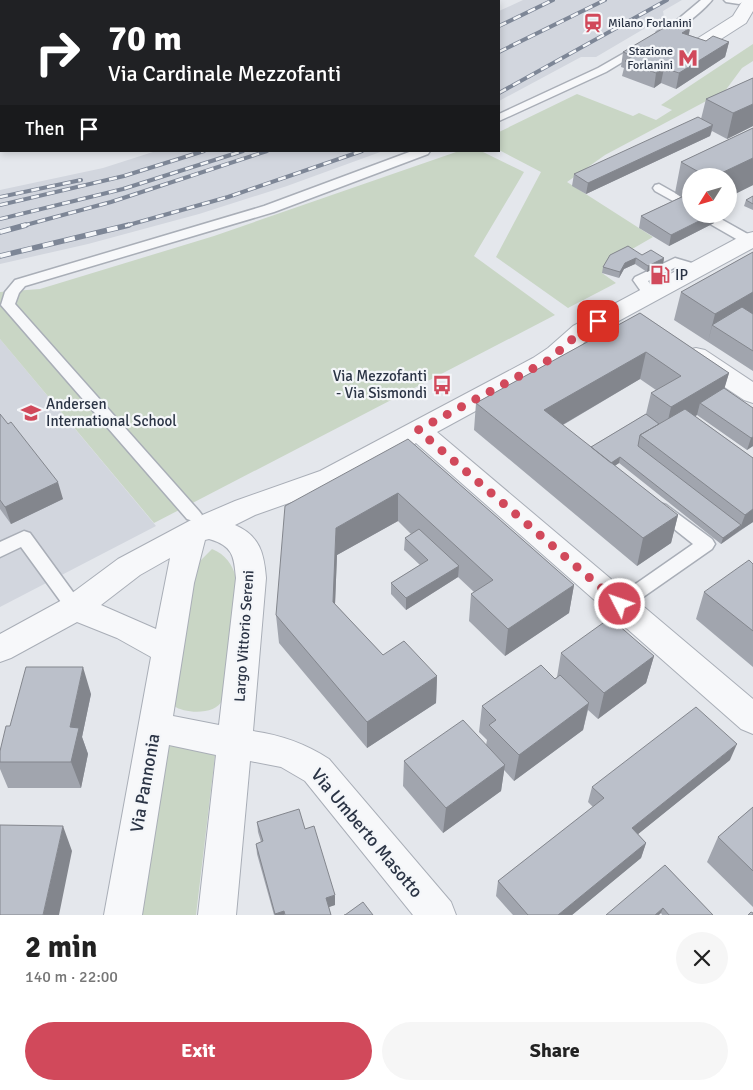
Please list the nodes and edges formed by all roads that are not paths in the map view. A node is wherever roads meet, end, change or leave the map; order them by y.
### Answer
1 (707, 0) edge
2 (741, 2) edge
3 (690, 51) edge
4 (561, 88) joint
5 (500, 118) edge
6 (421, 152) edge
7 (659, 188) dead end
8 (682, 202) edge
9 (720, 223) edge
10 (751, 240) edge
11 (625, 308) junction
12 (649, 324) edge
13 (681, 346) edge
14 (753, 394) edge
15 (418, 430) junction
16 (647, 498) edge
17 (196, 525) junction
18 (0, 550) edge
19 (620, 604) junction
20 (75, 608) junction
21 (0, 649) edge
22 (167, 650) junction
23 (753, 719) edge
24 (154, 727) junction
25 (236, 744) junction
26 (123, 915) edge
27 (217, 915) edge
28 (436, 915) edge

1 - 4 lane
2 - 3 street
4 - 5 lane
6 - 17 lane
7 - 8 lane
9 - 10 lane
10 - 11 street
11 - 12 street
11 - 15 street
13 - 14 street
15 - 17 street
15 - 19 street
16 - 19 lane
17 - 20 street
17 - 22 street, Via Pannonia
17 - 25 street, Largo Vittorio Sereni
18 - 20 lane
19 - 23 street
20 - 21 street
20 - 22 street
22 - 24 street, Via Pannonia
24 - 25 street, Via Umberto Masotto
24 - 26 street, Via Pannonia
25 - 27 street
25 - 28 street, Via Umberto Masotto

